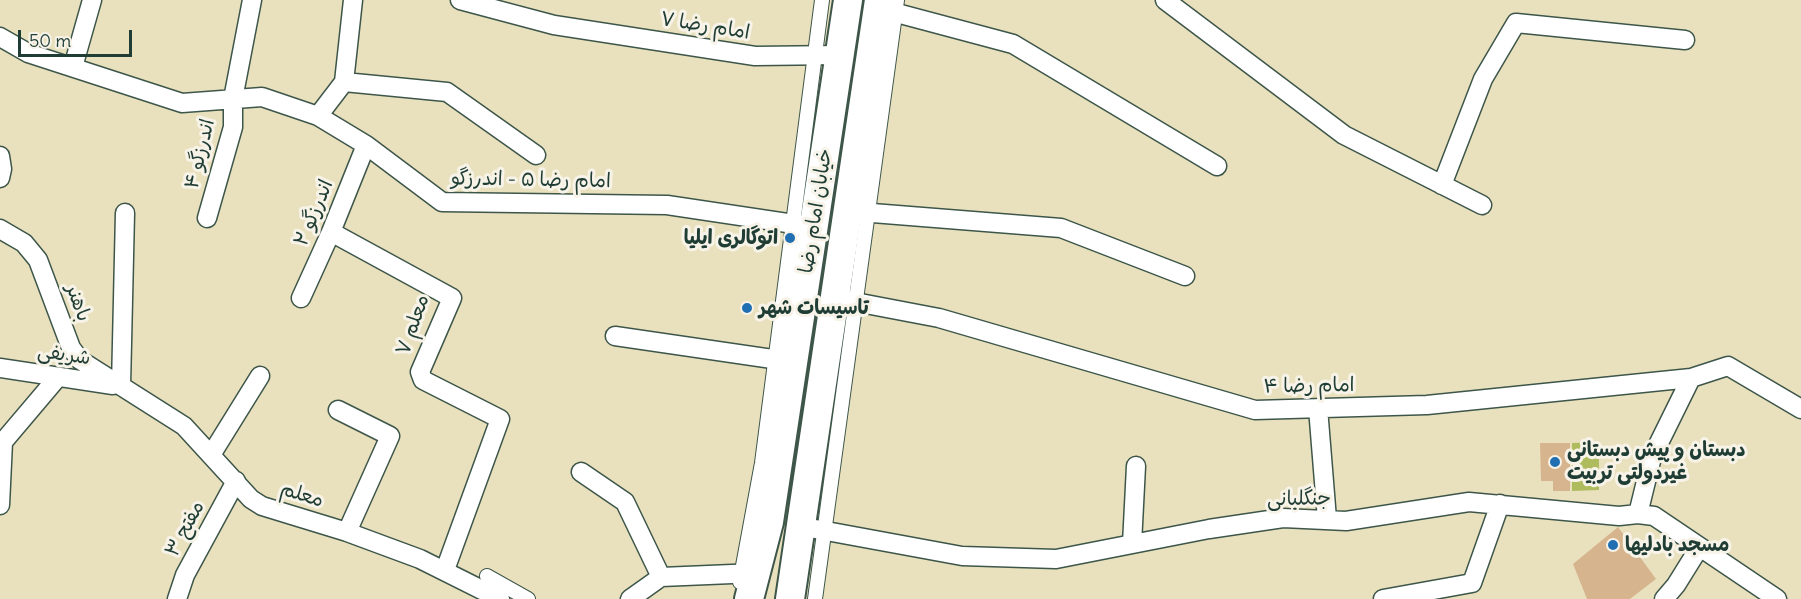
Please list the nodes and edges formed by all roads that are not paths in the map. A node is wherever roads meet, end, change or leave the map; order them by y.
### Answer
1 (92, 0) edge
2 (252, 0) edge
3 (353, 0) edge
4 (460, 0) edge
5 (822, 0) edge
6 (848, 0) edge
7 (1165, 0) edge
8 (887, 5) edge
9 (0, 37) edge
10 (1685, 40) dead end
11 (827, 55) junction
12 (73, 67) junction
13 (344, 82) junction
14 (233, 99) junction
15 (318, 116) junction
16 (366, 145) junction
17 (536, 155) dead end
18 (0, 156) edge
19 (1217, 166) dead end
20 (0, 178) edge
21 (1442, 185) junction
22 (1482, 205) dead end
23 (857, 212) junction
24 (125, 213) dead end
25 (207, 218) dead end
26 (804, 225) junction
27 (0, 229) edge
28 (331, 232) junction
29 (1185, 276) dead end
30 (300, 298) dead end
31 (845, 300) junction
32 (615, 336) dead end
33 (784, 361) junction
34 (0, 368) edge
35 (260, 376) dead end
36 (58, 377) junction
37 (1691, 378) junction
38 (121, 386) junction
39 (1318, 408) junction
40 (1801, 409) edge
41 (338, 410) dead end
42 (211, 455) junction
43 (1136, 466) dead end
44 (581, 472) dead end
45 (236, 481) junction
46 (1500, 504) junction
47 (0, 505) edge
48 (1638, 514) junction
49 (1327, 519) junction
50 (812, 529) junction
51 (347, 532) junction
52 (1132, 544) junction
53 (1699, 548) junction
54 (445, 570) junction
55 (487, 576) dead end
56 (661, 577) junction
57 (748, 585) edge
58 (791, 591) edge
59 (177, 599) edge
60 (501, 599) edge
61 (528, 599) edge
62 (630, 599) edge
63 (815, 599) edge
64 (1383, 599) edge
65 (1664, 599) edge
66 (1777, 599) edge

1 - 12 street
2 - 14 street, اندرزگو ۴
3 - 13 street
4 - 11 street, امام رضا ۷
5 - 11 street
6 - 11 main road, خیابان امام رضا
7 - 21 street
8 - 19 street
8 - 23 main road, خیابان امام رضا
9 - 12 street, امام رضا ۵ - اندرزگو
10 - 21 street
11 - 26 main road, خیابان امام رضا
12 - 14 street, امام رضا ۵ - اندرزگو
13 - 15 street
13 - 17 street
14 - 15 street, امام رضا ۵ - اندرزگو
14 - 25 street, اندرزگو ۴
15 - 16 street, امام رضا ۵ - اندرزگو
16 - 26 street, امام رضا ۵ - اندرزگو
16 - 28 street, اندرزگو ۲
18 - 20 street
21 - 22 street
23 - 29 street
23 - 31 main road, خیابان امام رضا
24 - 38 street
26 - 33 main road, خیابان امام رضا
27 - 38 street, باهنر
28 - 30 street, اندرزگو ۲
28 - 54 street, معلم ۷
31 - 39 street, امام رضا ۴
31 - 50 main road, خیابان امام رضا
32 - 33 street
33 - 57 main road, خیابان امام رضا
34 - 36 street, شریفی
35 - 42 street
36 - 38 street, شریفی
36 - 47 street
37 - 39 street, امام رضا ۴
37 - 40 street, امام رضا ۴
37 - 48 street
38 - 42 street, معلم
39 - 49 street
41 - 51 street
42 - 45 street, معلم
43 - 52 street
44 - 56 street
45 - 51 street, معلم
45 - 59 street, مفتح ۳
46 - 48 street, جنگلبانی
46 - 49 street, جنگلبانی
46 - 64 street
48 - 53 street, جنگلبانی
49 - 52 street, جنگلبانی
50 - 52 street, جنگلبانی
50 - 58 main road, خیابان امام رضا
50 - 63 street
51 - 54 street, معلم
53 - 65 street
53 - 66 street, جنگلبانی
54 - 60 street, معلم
55 - 61 street
56 - 57 street
56 - 62 street
57 - 58 main road

